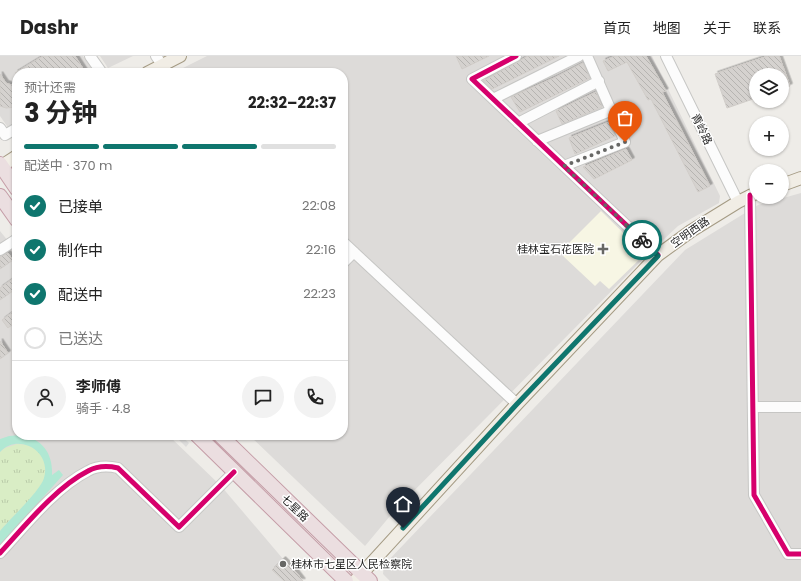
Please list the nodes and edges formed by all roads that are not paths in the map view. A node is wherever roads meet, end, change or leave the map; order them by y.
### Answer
1 (90, 56) edge
2 (180, 56) edge
3 (516, 56) edge
4 (579, 56) edge
5 (587, 56) edge
6 (666, 56) edge
7 (159, 61) edge
8 (98, 68) edge
9 (599, 81) junction
10 (493, 99) junction
11 (610, 111) junction
12 (518, 123) junction
13 (0, 128) edge
14 (12, 131) edge
15 (537, 141) junction
16 (12, 159) edge
17 (0, 166) edge
18 (564, 166) junction
19 (801, 178) edge
20 (12, 182) edge
21 (789, 182) edge
22 (0, 196) edge
23 (749, 196) edge
24 (738, 202) junction
25 (753, 204) edge
26 (12, 213) edge
27 (12, 242) edge
28 (348, 247) edge
29 (0, 250) edge
30 (354, 252) junction
31 (658, 256) junction
32 (348, 258) edge
33 (517, 404) junction
34 (753, 407) junction
35 (801, 407) edge
36 (202, 440) edge
37 (225, 440) edge
38 (234, 472) junction
39 (0, 553) edge
40 (801, 554) edge
41 (362, 578) edge
42 (346, 581) edge

1 - 8 street
2 - 7 main road
3 - 10 street
4 - 10 street
5 - 9 street
6 - 24 street, 青岭路
9 - 11 street
9 - 12 street
10 - 12 street
11 - 15 street
11 - 18 street
12 - 15 street
13 - 14 street
15 - 18 street
16 - 17 main road
17 - 20 highway
18 - 31 street
19 - 21 main road
22 - 26 highway
23 - 24 main road, 空明西路
24 - 31 main road, 空明西路
25 - 34 street
27 - 29 street
28 - 30 street
30 - 32 street
30 - 33 street
31 - 33 main road, 空明西路
33 - 41 main road, 空明西路
34 - 35 street
34 - 40 street
36 - 38 highway, 七星路
37 - 41 highway, 七星路
38 - 39 street
38 - 42 highway, 七星路

